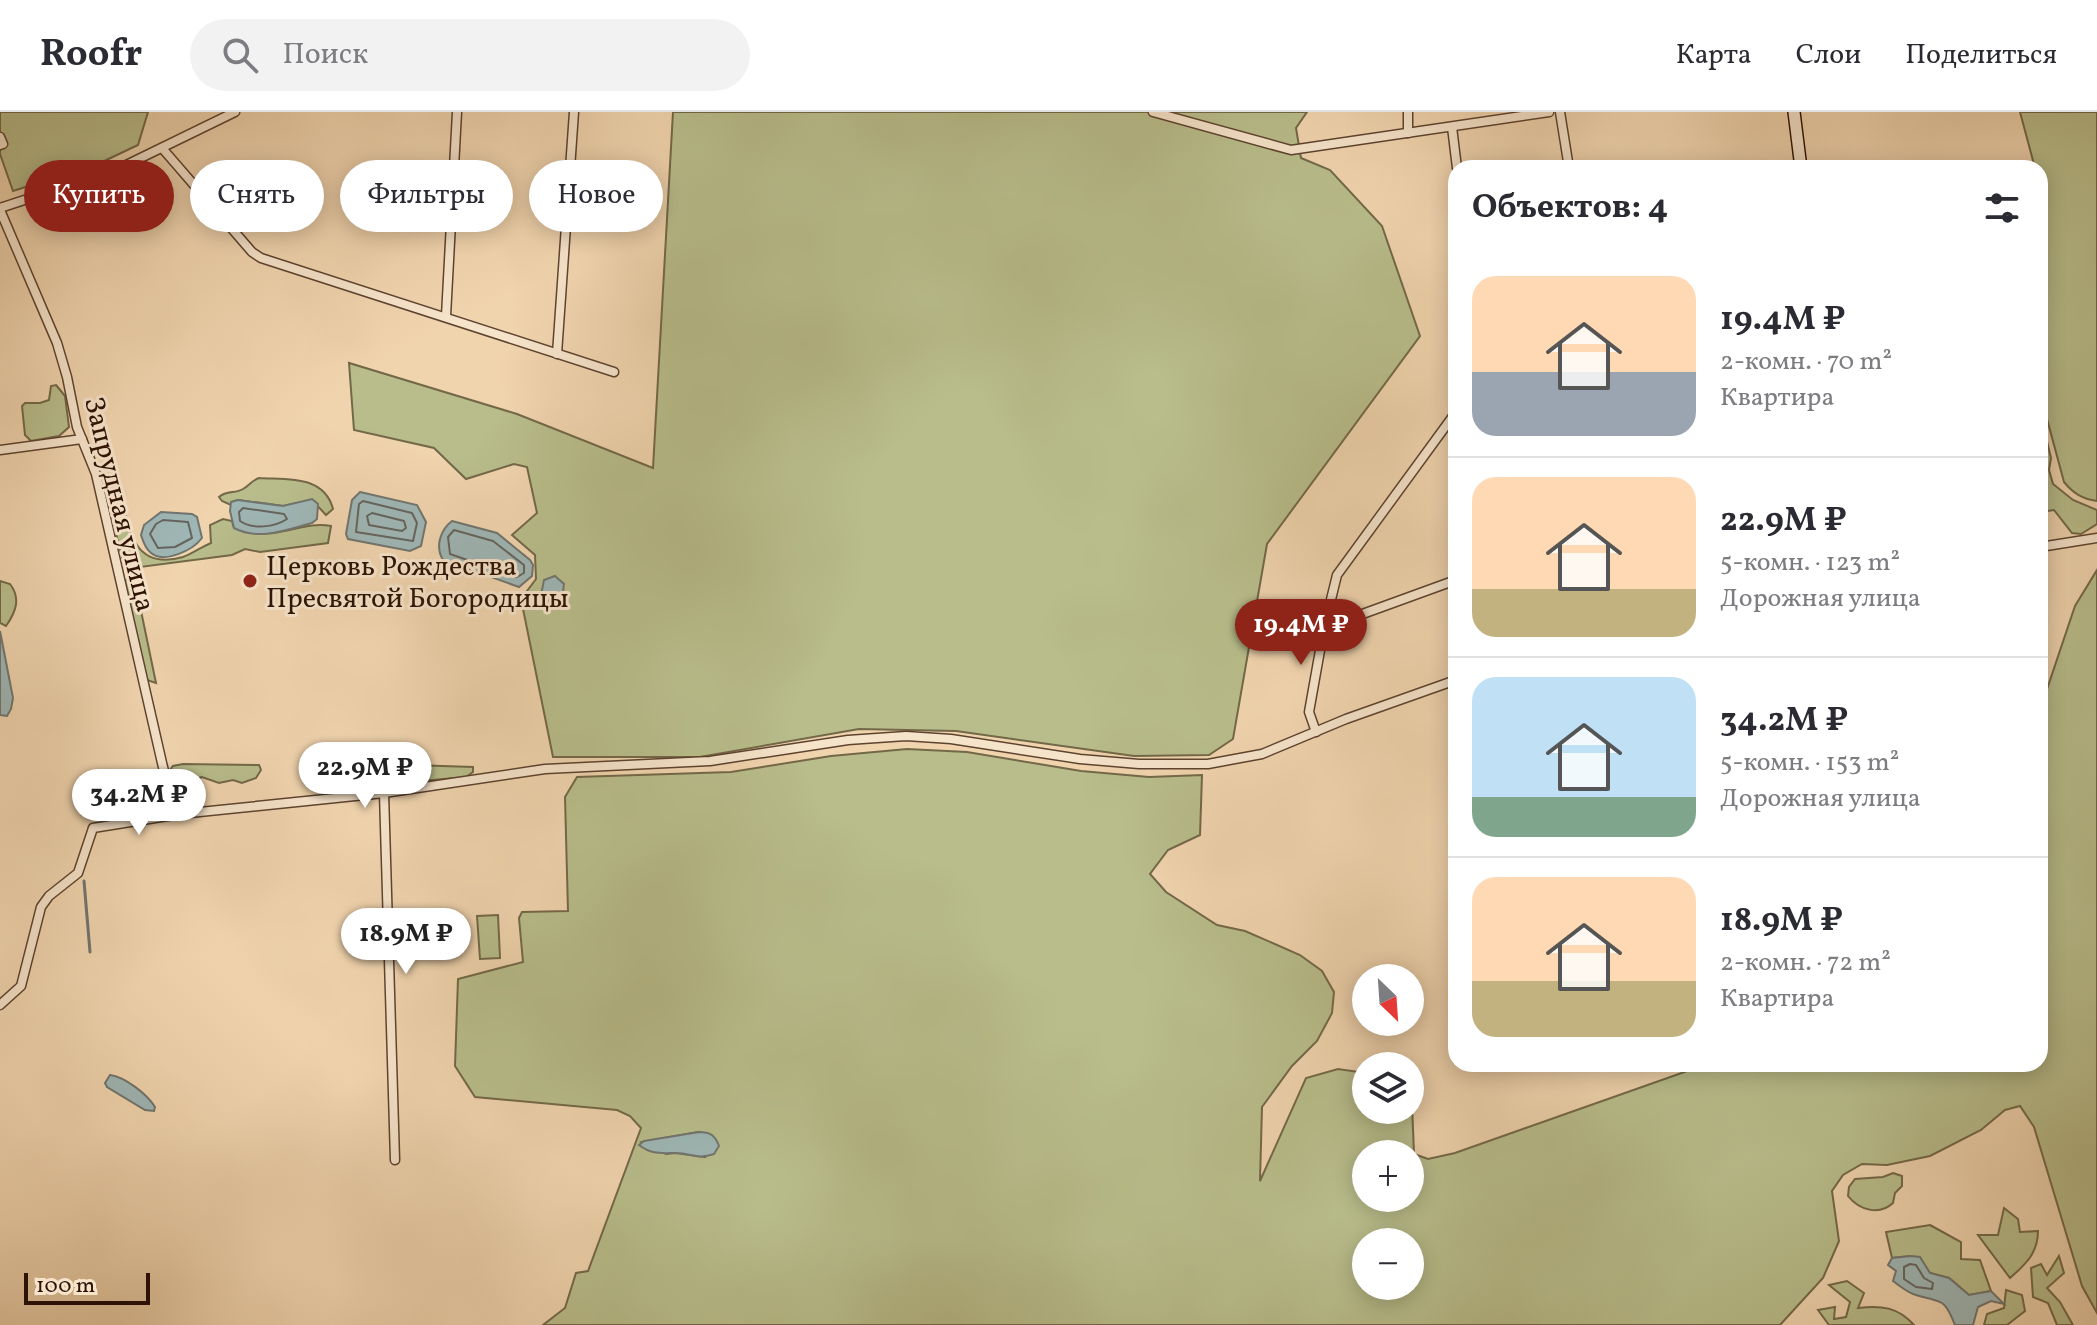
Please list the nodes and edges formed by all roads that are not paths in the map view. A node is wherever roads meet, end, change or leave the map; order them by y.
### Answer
1 (235, 112) edge
2 (457, 112) edge
3 (574, 112) edge
4 (1153, 112) edge
5 (1408, 112) edge
6 (1549, 112) edge
7 (1560, 112) edge
8 (1794, 112) edge
9 (1452, 127) junction
10 (1408, 133) junction
11 (0, 137) edge
12 (0, 145) edge
13 (162, 148) junction
14 (1456, 160) edge
15 (1568, 160) edge
16 (1800, 160) edge
17 (0, 209) edge
18 (446, 316) junction
19 (557, 354) junction
20 (614, 372) dead end
21 (1448, 423) edge
22 (82, 439) junction
23 (0, 450) edge
24 (2097, 538) edge
25 (2048, 546) edge
26 (1448, 583) edge
27 (1324, 628) junction
28 (1448, 683) edge
29 (1316, 732) junction
30 (384, 793) junction
31 (180, 814) junction
32 (0, 1005) edge
33 (395, 1160) dead end

1 - 13 street
2 - 18 street
3 - 19 street
4 - 10 street
5 - 10 street
6 - 9 street
7 - 15 street
8 - 16 street
9 - 10 street
9 - 14 street
11 - 12 street
13 - 17 street
13 - 18 street
17 - 22 street, Запрудная улица
18 - 19 street
19 - 20 street
21 - 27 street
22 - 23 street
22 - 31 street, Запрудная улица
24 - 25 street
26 - 27 street
27 - 29 street
28 - 29 street
29 - 30 street
30 - 31 street
30 - 33 street
31 - 32 street

